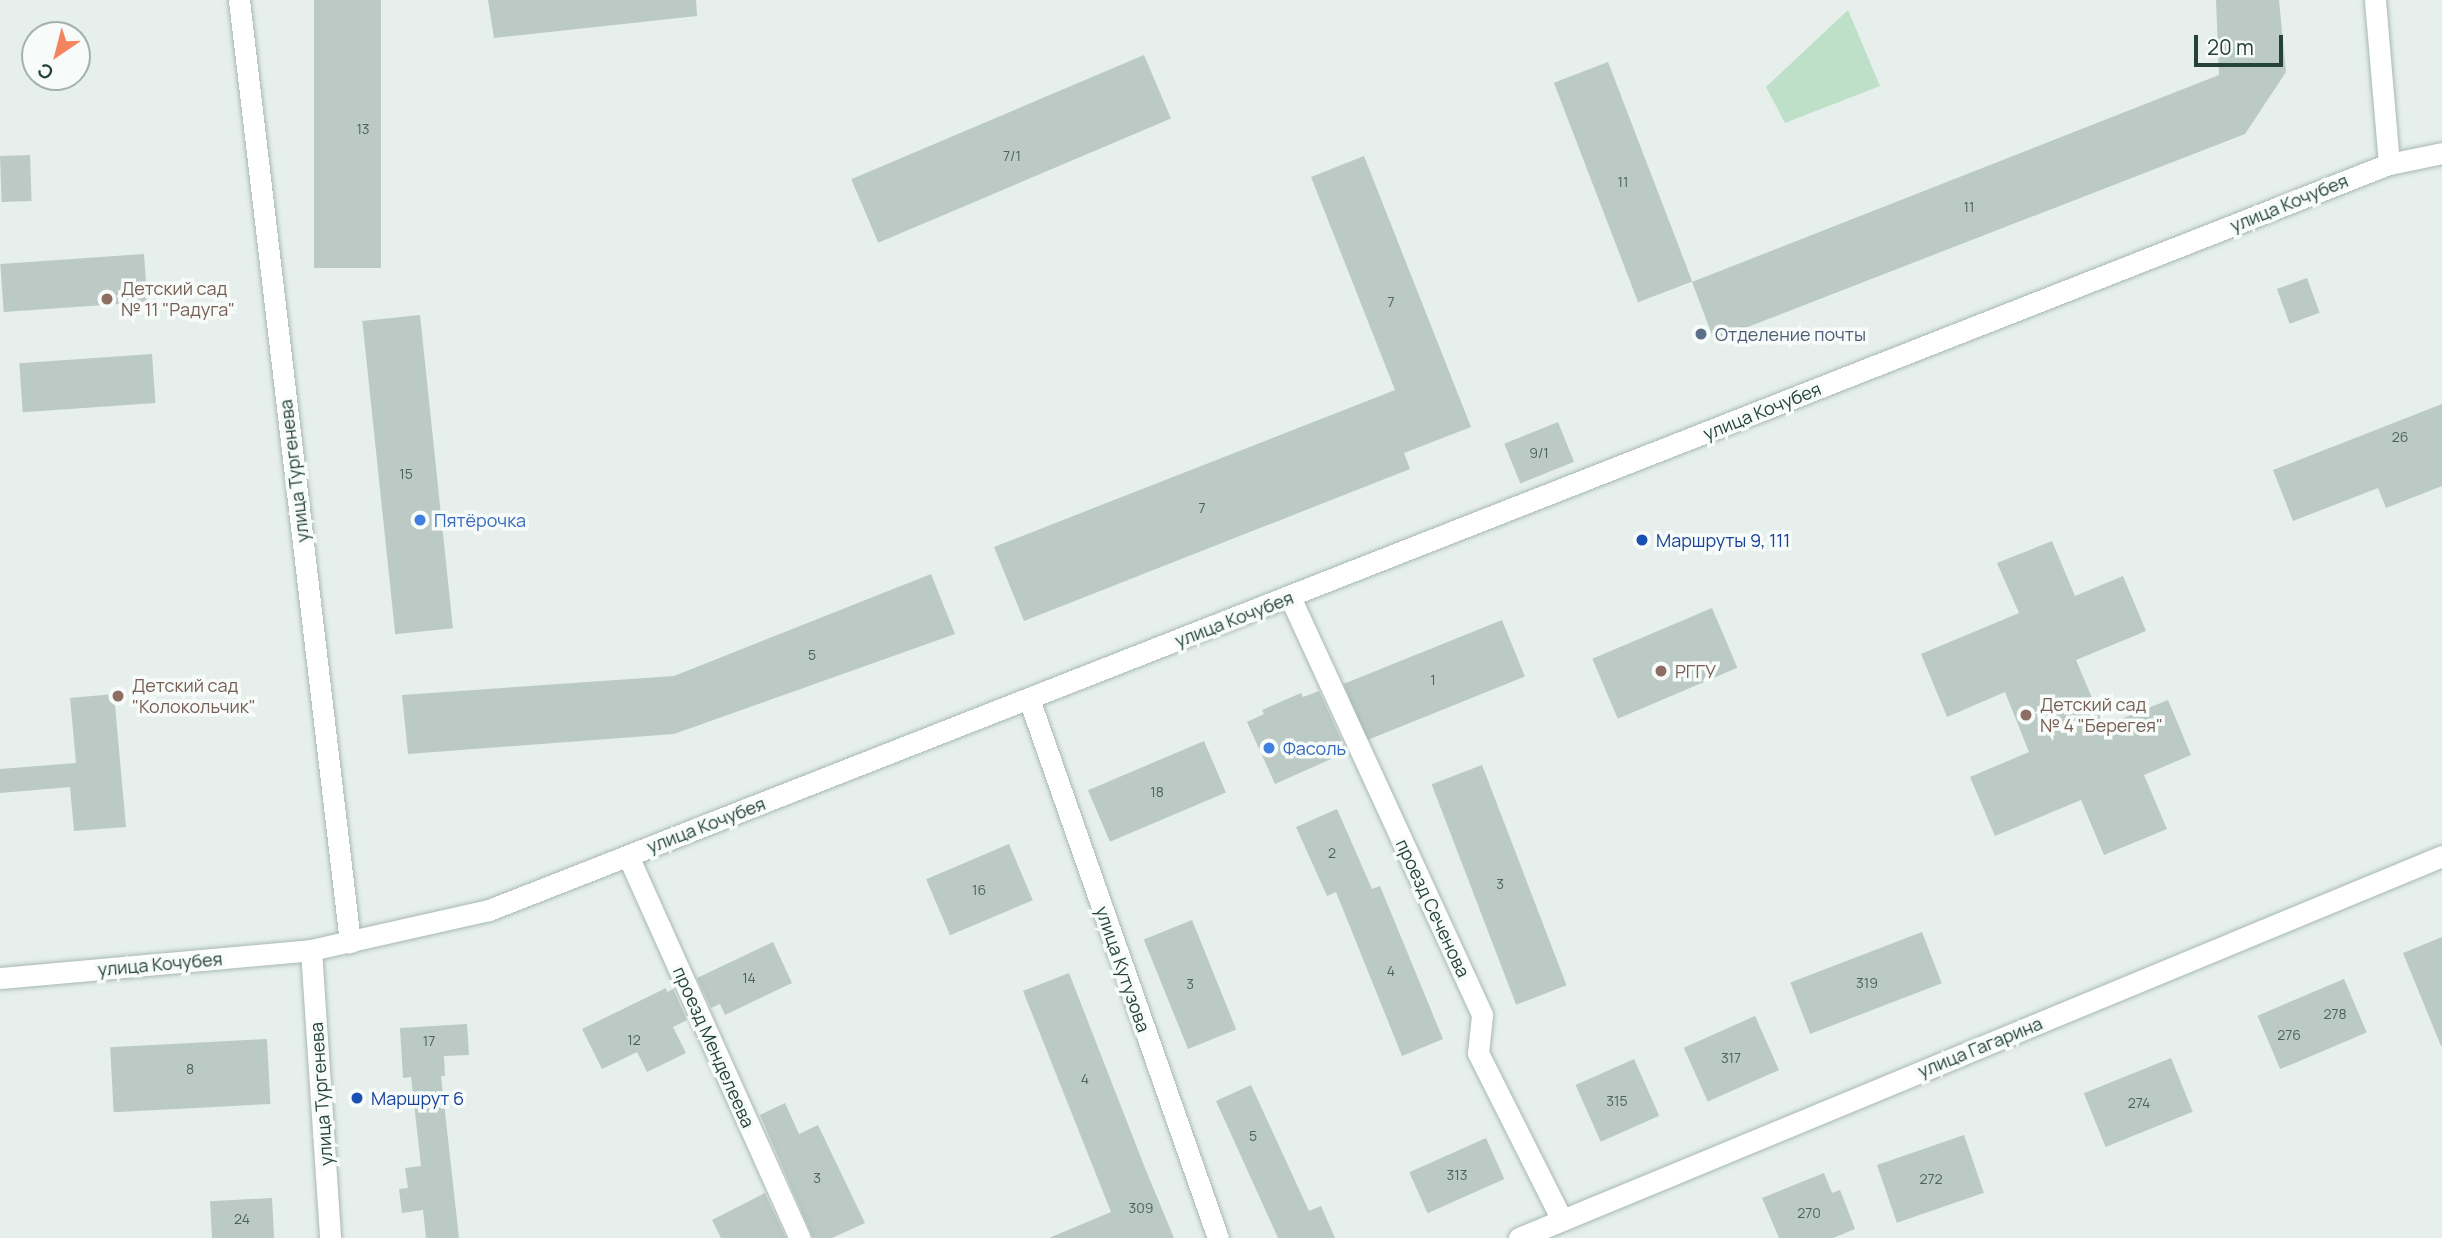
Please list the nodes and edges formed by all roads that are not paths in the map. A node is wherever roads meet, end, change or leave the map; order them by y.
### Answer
1 (239, 0) edge
2 (2375, 0) edge
3 (2442, 153) edge
4 (2389, 164) junction
5 (1290, 597) junction
6 (1029, 699) junction
7 (628, 856) junction
8 (2442, 856) edge
9 (350, 942) junction
10 (311, 950) junction
11 (0, 978) edge
12 (1562, 1220) junction
13 (330, 1238) edge
14 (800, 1238) edge
15 (1218, 1238) edge
16 (1519, 1238) edge

1 - 9 street, улица Тургенева
2 - 4 street
3 - 4 street, улица Кочубея
4 - 5 street, улица Кочубея
5 - 6 street, улица Кочубея
5 - 12 street, проезд Сеченова
6 - 7 street, улица Кочубея
6 - 15 street, улица Кутузова
7 - 9 street, улица Кочубея
7 - 14 street, проезд Менделеева
8 - 12 street, улица Гагарина
9 - 10 street, улица Кочубея
10 - 11 street, улица Кочубея
10 - 13 street, улица Тургенева
12 - 16 street, улица Гагарина

